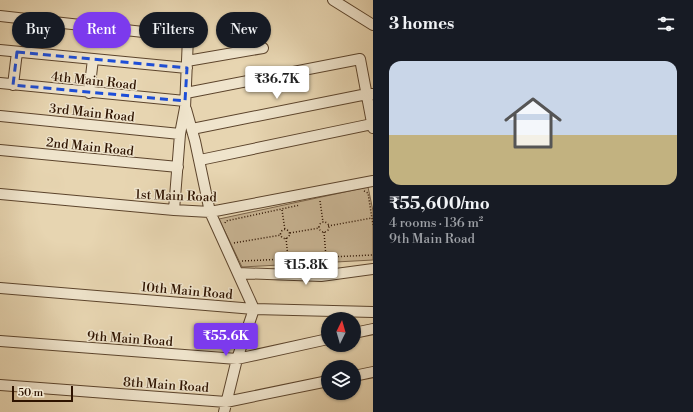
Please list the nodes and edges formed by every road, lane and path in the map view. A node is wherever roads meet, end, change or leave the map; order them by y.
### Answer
1 (334, 0) edge
2 (0, 16) edge
3 (373, 25) edge
4 (263, 48) dead end
5 (0, 50) edge
6 (17, 52) junction
7 (93, 59) junction
8 (187, 65) junction
9 (0, 83) edge
10 (13, 84) junction
11 (89, 93) junction
12 (370, 94) edge
13 (186, 101) junction
14 (0, 116) edge
15 (373, 124) edge
16 (192, 128) junction
17 (180, 138) junction
18 (195, 141) junction
19 (0, 150) edge
20 (200, 160) junction
21 (178, 167) junction
22 (373, 181) edge
23 (364, 191) dead end
24 (0, 194) edge
25 (320, 201) dead end
26 (305, 204) dead end
27 (282, 209) junction
28 (174, 210) junction
29 (210, 212) junction
30 (372, 218) junction
31 (226, 220) dead end
32 (323, 222) junction
33 (373, 225) edge
34 (328, 226) junction
35 (319, 228) junction
36 (285, 230) junction
37 (324, 232) junction
38 (290, 233) junction
39 (281, 235) junction
40 (286, 238) junction
41 (234, 243) dead end
42 (373, 254) edge
43 (326, 257) junction
44 (288, 259) junction
45 (242, 262) dead end
46 (373, 269) edge
47 (238, 273) junction
48 (0, 288) edge
49 (254, 309) junction
50 (373, 312) edge
51 (373, 329) edge
52 (361, 332) edge
53 (0, 341) edge
54 (321, 341) edge
55 (237, 359) junction
56 (373, 372) edge
57 (361, 375) edge
58 (321, 383) edge
59 (0, 384) edge
60 (225, 407) edge

1 - 3 street
2 - 8 street
4 - 8 street
5 - 6 street
6 - 7 street
6 - 10 street
7 - 8 street
7 - 11 street
8 - 13 street
9 - 10 street, 4th Main Road
10 - 11 street, 4th Main Road
11 - 13 street, 4th Main Road
12 - 13 street, 4th Main Road
12 - 15 street
12 - 16 street
13 - 16 street
13 - 17 street
14 - 17 street, 3rd Main Road
15 - 20 street
16 - 18 street
17 - 18 street, 3rd Main Road
17 - 21 street
18 - 20 street
19 - 21 street, 2nd Main Road
20 - 29 street
21 - 28 street
22 - 29 street, 1st Main Road
23 - 30 path
24 - 28 street, 1st Main Road
25 - 32 path
26 - 27 path
27 - 31 path
27 - 36 path
28 - 29 street, 1st Main Road
29 - 47 street
30 - 33 path
30 - 34 path
32 - 34 path
32 - 35 path
34 - 37 path
35 - 37 path
35 - 38 path
36 - 38 path
36 - 39 path
37 - 43 path
38 - 40 path
39 - 40 path
39 - 41 path
40 - 44 path
42 - 43 path
43 - 44 path
44 - 45 path
46 - 47 street
47 - 49 street
48 - 49 street, 10th Main Road
49 - 50 street, 10th Main Road
49 - 55 street
51 - 52 street
53 - 55 street, 9th Main Road
54 - 55 street, 9th Main Road
55 - 60 street
56 - 57 street
58 - 60 street, 8th Main Road
59 - 60 street, 8th Main Road

